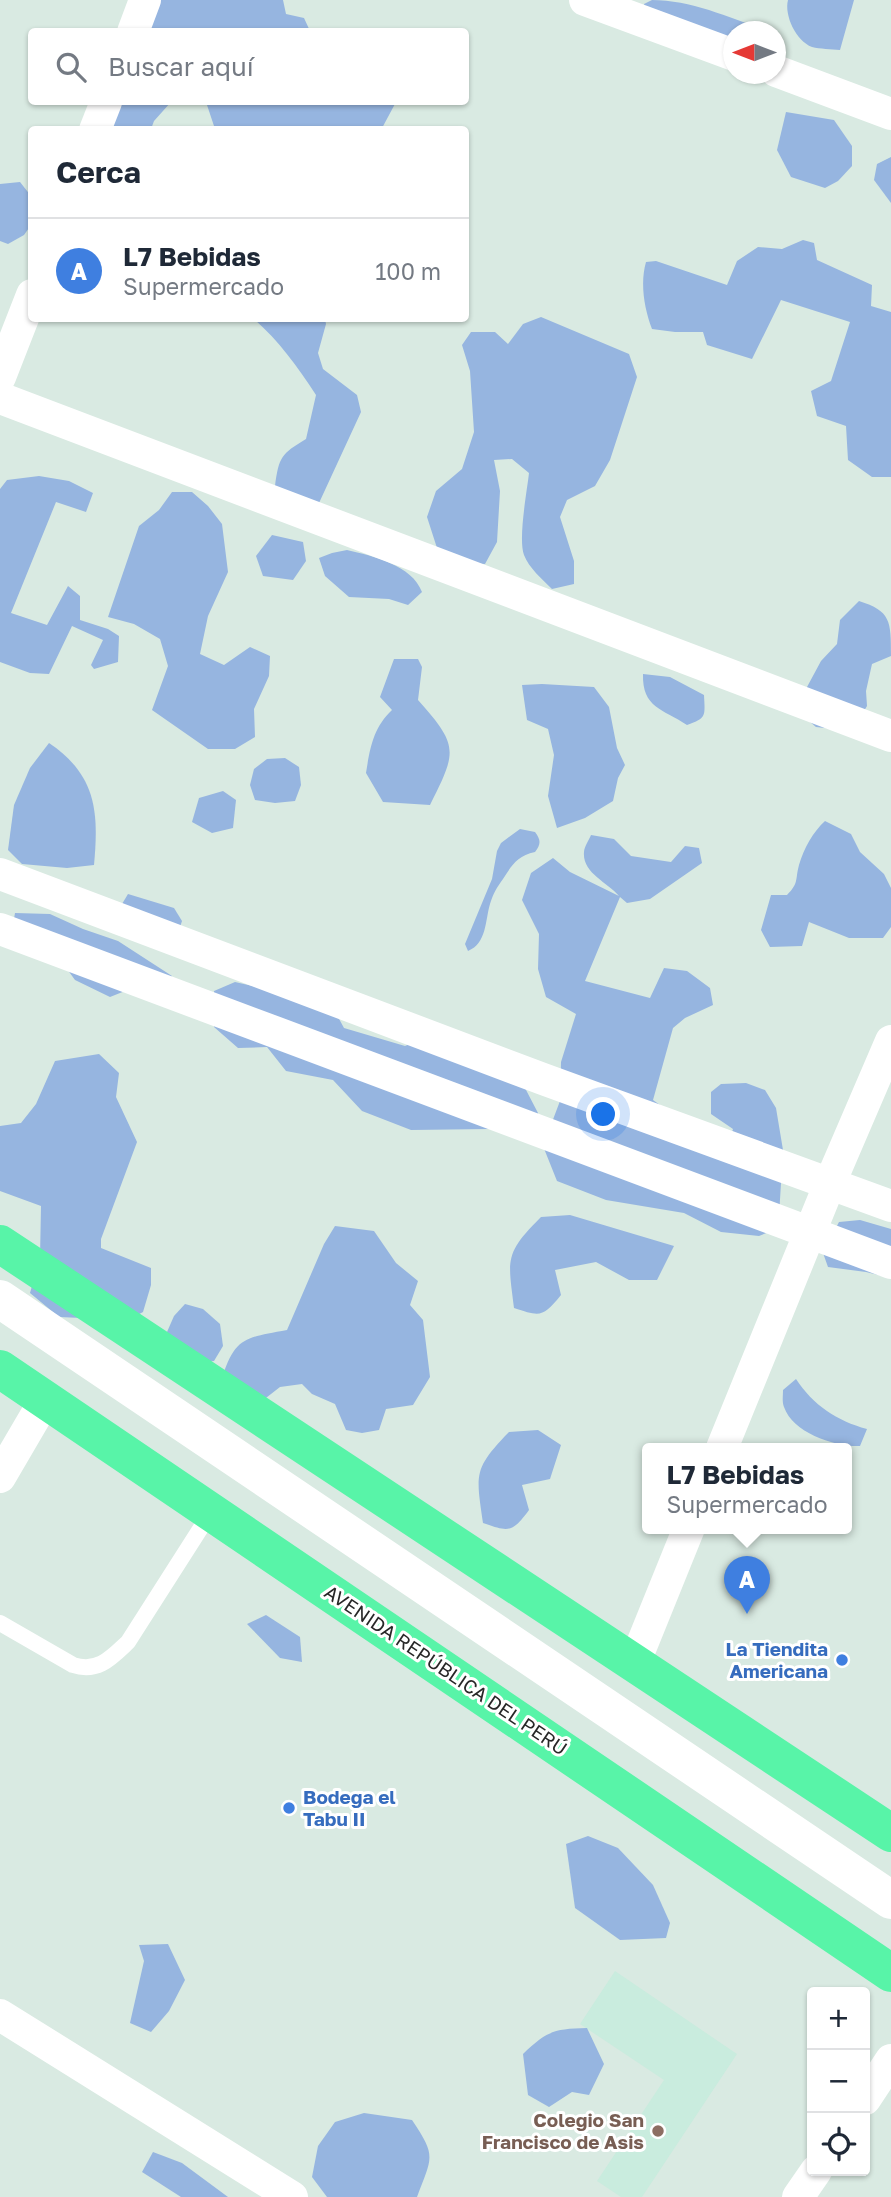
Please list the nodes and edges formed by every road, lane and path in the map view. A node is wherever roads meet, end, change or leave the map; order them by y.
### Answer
1 (145, 0) edge
2 (585, 0) edge
3 (134, 28) edge
4 (723, 51) edge
5 (786, 75) edge
6 (105, 105) edge
7 (891, 114) edge
8 (97, 126) edge
9 (28, 305) edge
10 (0, 377) edge
11 (0, 398) edge
12 (891, 736) edge
13 (0, 874) edge
14 (0, 929) edge
15 (891, 1041) edge
16 (830, 1183) junction
17 (891, 1206) edge
18 (809, 1233) junction
19 (0, 1244) edge
20 (891, 1263) edge
21 (0, 1299) edge
22 (0, 1369) edge
23 (46, 1400) junction
24 (724, 1443) edge
25 (0, 1477) edge
26 (211, 1512) junction
27 (687, 1534) edge
28 (0, 1623) edge
29 (634, 1664) junction
30 (891, 1833) edge
31 (891, 1900) edge
32 (891, 1973) edge
33 (0, 2015) edge
34 (891, 2060) edge
35 (870, 2092) edge
36 (813, 2176) edge
37 (292, 2197) edge
38 (798, 2197) edge

1 - 3 street
2 - 4 street
5 - 7 street
6 - 8 street
9 - 10 street
11 - 12 street
13 - 16 street
14 - 18 street
15 - 16 street
16 - 17 street
16 - 18 street
18 - 20 street
18 - 24 street
19 - 29 highway
21 - 31 street
22 - 23 highway, AVENIDA REPÚBLICA DEL PERÚ
23 - 25 street
23 - 26 highway, AVENIDA REPÚBLICA DEL PERÚ
26 - 28 lane
26 - 32 highway, AVENIDA REPÚBLICA DEL PERÚ
27 - 29 street
29 - 30 highway
33 - 37 street
34 - 35 street
36 - 38 street

